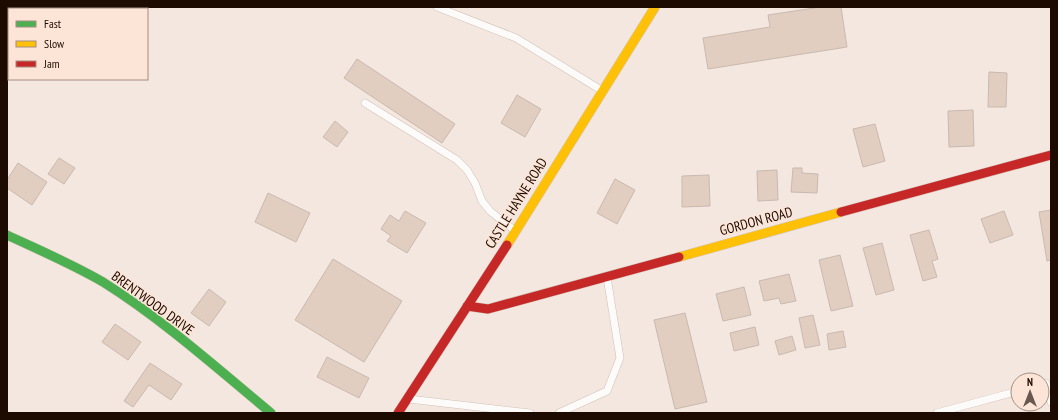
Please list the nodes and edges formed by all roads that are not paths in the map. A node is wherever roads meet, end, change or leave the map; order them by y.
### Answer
1 (437, 7) edge
2 (655, 7) edge
3 (603, 91) junction
4 (365, 103) dead end
5 (1051, 155) edge
6 (516, 231) junction
7 (7, 234) edge
8 (607, 276) junction
9 (467, 306) junction
10 (1010, 393) edge
11 (407, 399) junction
12 (271, 413) edge
13 (398, 413) edge
14 (530, 413) edge
15 (559, 413) edge
16 (937, 413) edge

1 - 3 lane
2 - 3 street, CASTLE HAYNE ROAD
3 - 6 street, CASTLE HAYNE ROAD
4 - 6 lane
5 - 8 street, GORDON ROAD
6 - 9 street, CASTLE HAYNE ROAD
7 - 12 street, BRENTWOOD DRIVE
8 - 9 street, GORDON ROAD
8 - 15 lane
9 - 11 street, CASTLE HAYNE ROAD
10 - 16 lane
11 - 13 street, CASTLE HAYNE ROAD
11 - 14 lane

